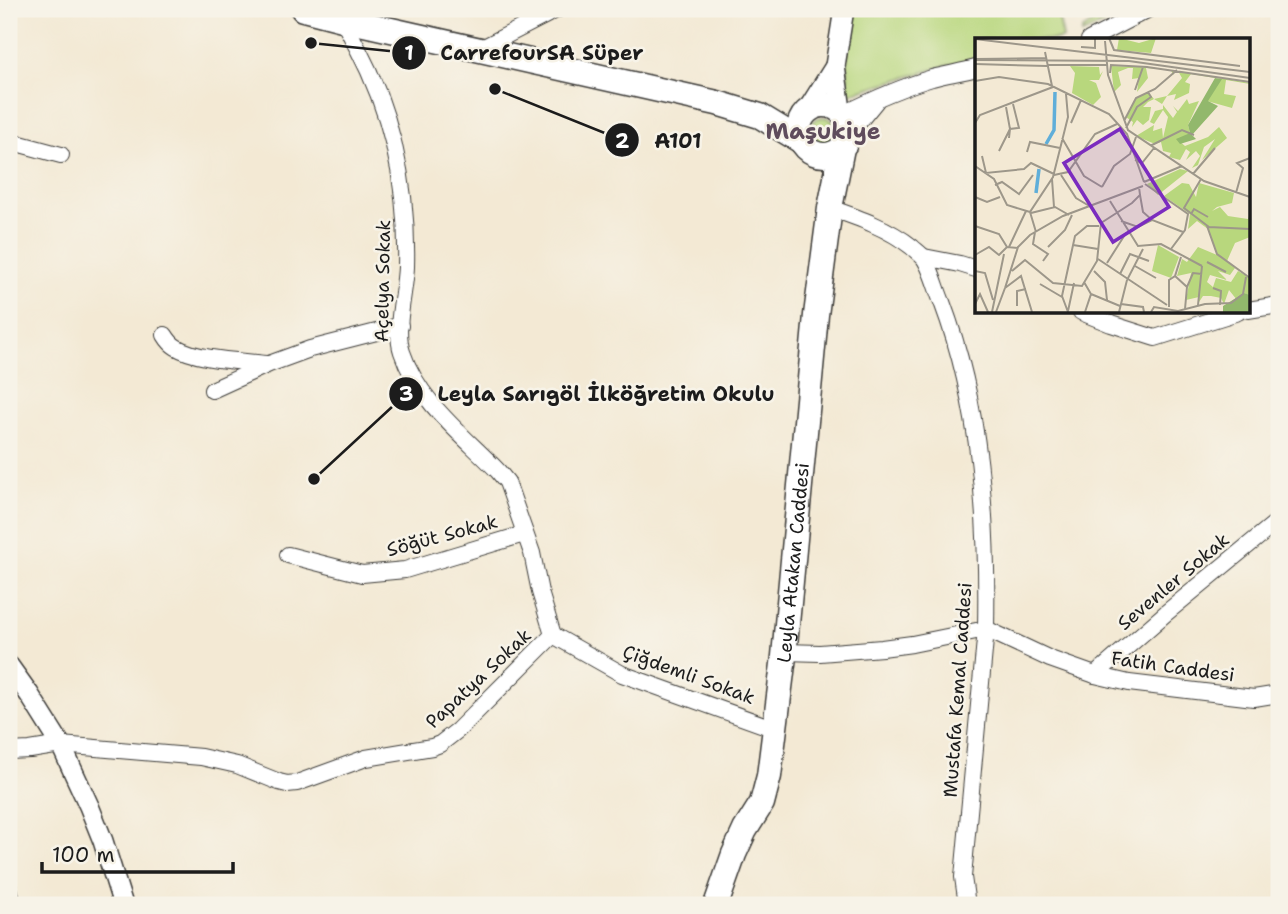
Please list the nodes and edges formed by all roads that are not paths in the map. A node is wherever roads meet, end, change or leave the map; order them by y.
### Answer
1 (303, 9) edge
2 (558, 9) edge
3 (844, 9) edge
4 (1149, 9) edge
5 (338, 14) edge
6 (1093, 38) edge
7 (480, 49) junction
8 (835, 66) junction
9 (975, 68) edge
10 (805, 113) junction
11 (760, 116) junction
12 (844, 127) junction
13 (9, 141) edge
14 (809, 148) junction
15 (61, 155) dead end
16 (830, 208) junction
17 (924, 257) junction
18 (975, 269) edge
19 (1279, 305) edge
20 (1250, 310) edge
21 (1084, 313) edge
22 (1235, 313) edge
23 (400, 326) junction
24 (165, 335) dead end
25 (268, 364) junction
26 (212, 390) dead end
27 (1279, 520) edge
28 (524, 534) junction
29 (288, 555) dead end
30 (986, 629) junction
31 (553, 635) junction
32 (785, 652) junction
33 (9, 666) edge
34 (1095, 675) junction
35 (1278, 695) edge
36 (775, 729) junction
37 (61, 746) junction
38 (9, 751) edge
39 (9, 888) edge
40 (13, 905) edge
41 (123, 905) edge
42 (716, 905) edge
43 (967, 905) edge

1 - 5 main road
2 - 7 street
3 - 8 street
4 - 6 street
5 - 7 main road
5 - 23 street, Açelya Sokak
7 - 11 main road
8 - 10 street
8 - 12 street
9 - 12 street
10 - 11 main road
10 - 12 main road
10 - 14 main road
11 - 14 main road
12 - 14 main road
12 - 16 main road
13 - 15 street
14 - 16 main road
16 - 17 street
16 - 32 main road, Leyla Atakan Caddesi
17 - 18 street
17 - 30 street, Mustafa Kemal Caddesi
19 - 20 street
21 - 22 street
23 - 25 street
23 - 28 street, Açelya Sokak
24 - 25 street
25 - 26 street
27 - 34 street, Sevenler Sokak
28 - 29 street, Söğüt Sokak
28 - 31 street, Açelya Sokak
30 - 32 street
30 - 34 street, Fatih Caddesi
30 - 43 street, Mustafa Kemal Caddesi
31 - 36 street, Çiğdemli Sokak
31 - 37 street, Papatya Sokak
32 - 36 main road, Leyla Atakan Caddesi
33 - 37 street
34 - 35 street, Fatih Caddesi
36 - 42 main road, Leyla Atakan Caddesi
37 - 38 street, Papatya Sokak
37 - 41 street
39 - 40 street

